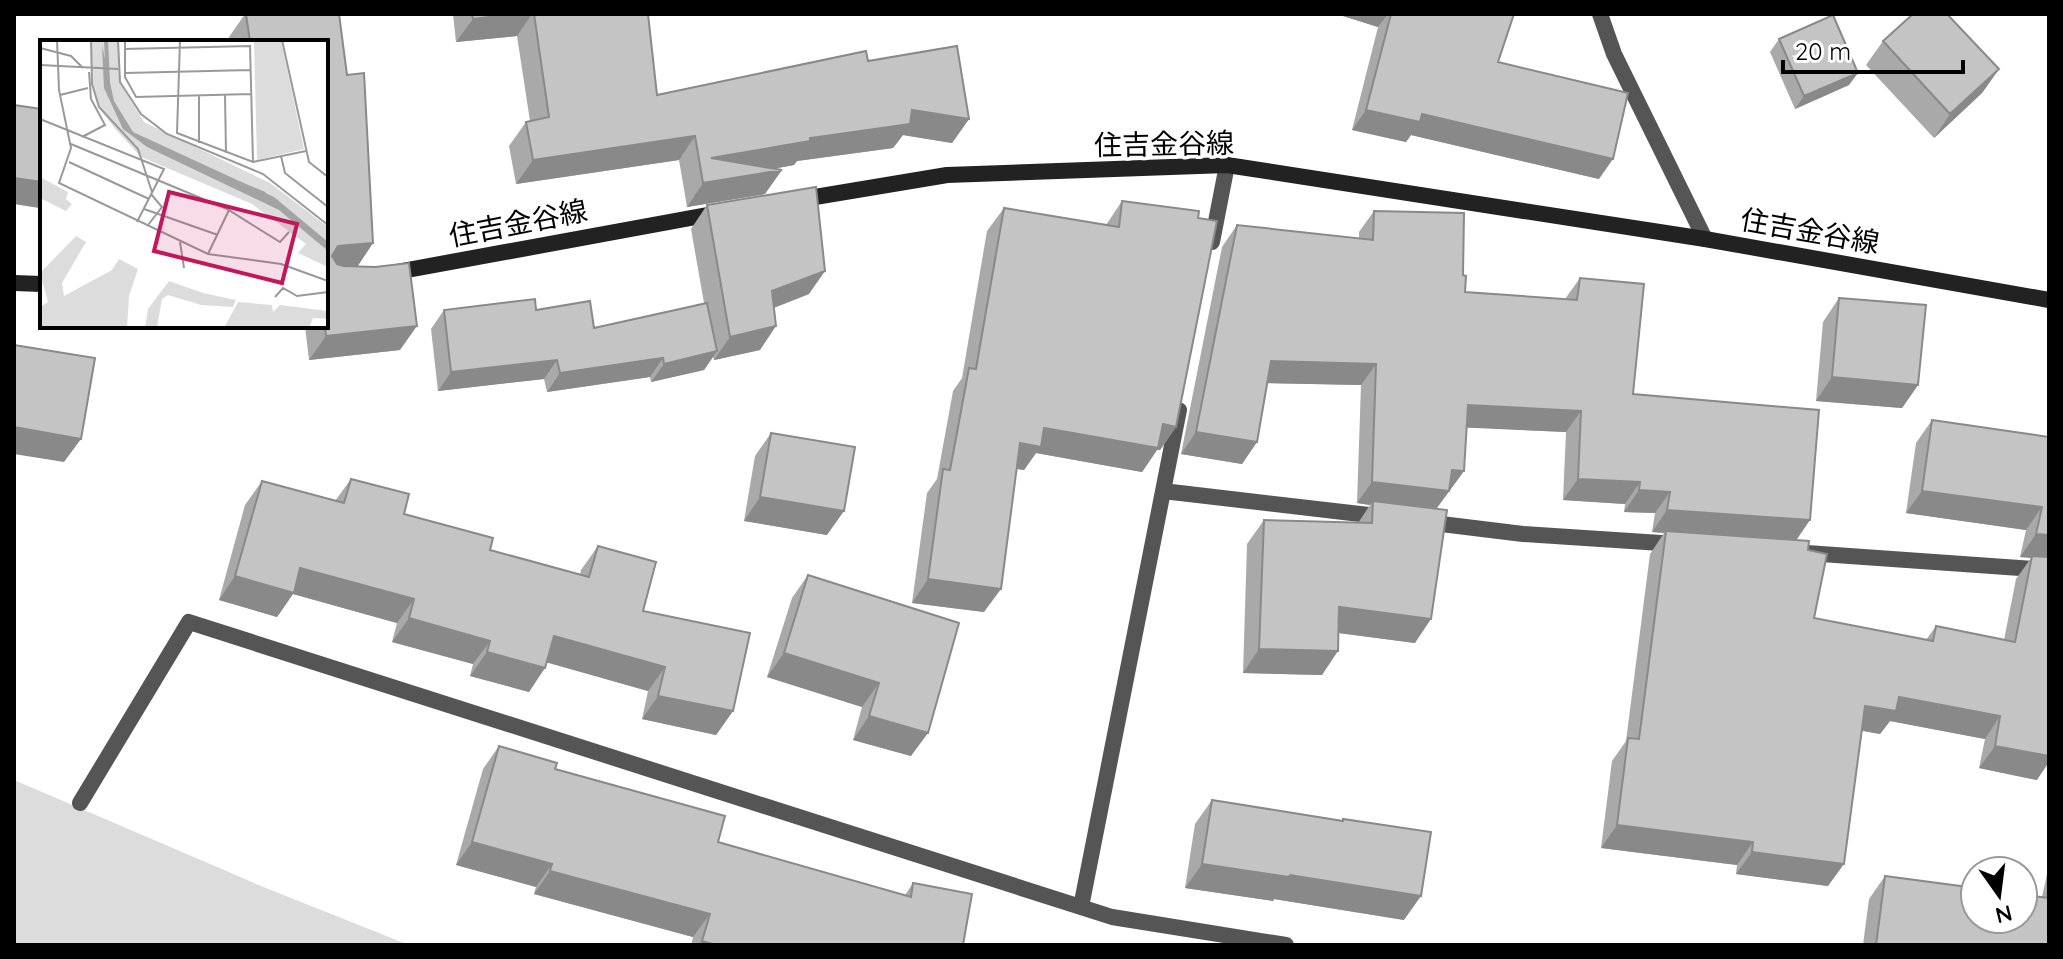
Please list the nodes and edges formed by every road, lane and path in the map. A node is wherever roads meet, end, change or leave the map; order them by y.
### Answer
1 (1600, 14) edge
2 (1227, 165) junction
3 (778, 203) edge
4 (732, 211) edge
5 (1705, 239) junction
6 (1208, 258) edge
7 (380, 276) edge
8 (14, 283) edge
9 (40, 284) edge
10 (2049, 300) edge
11 (1181, 398) edge
12 (1163, 491) junction
13 (1699, 546) edge
14 (1794, 552) edge
15 (2049, 570) edge
16 (80, 803) dead end
17 (1081, 907) junction
18 (1286, 945) edge

1 - 5 street
2 - 3 main road, 住吉金谷線
2 - 5 main road, 住吉金谷線
2 - 6 street
4 - 7 main road, 住吉金谷線
5 - 10 main road, 住吉金谷線
8 - 9 main road
11 - 12 street
12 - 13 street
12 - 17 street
14 - 15 street
16 - 17 street
17 - 18 street

